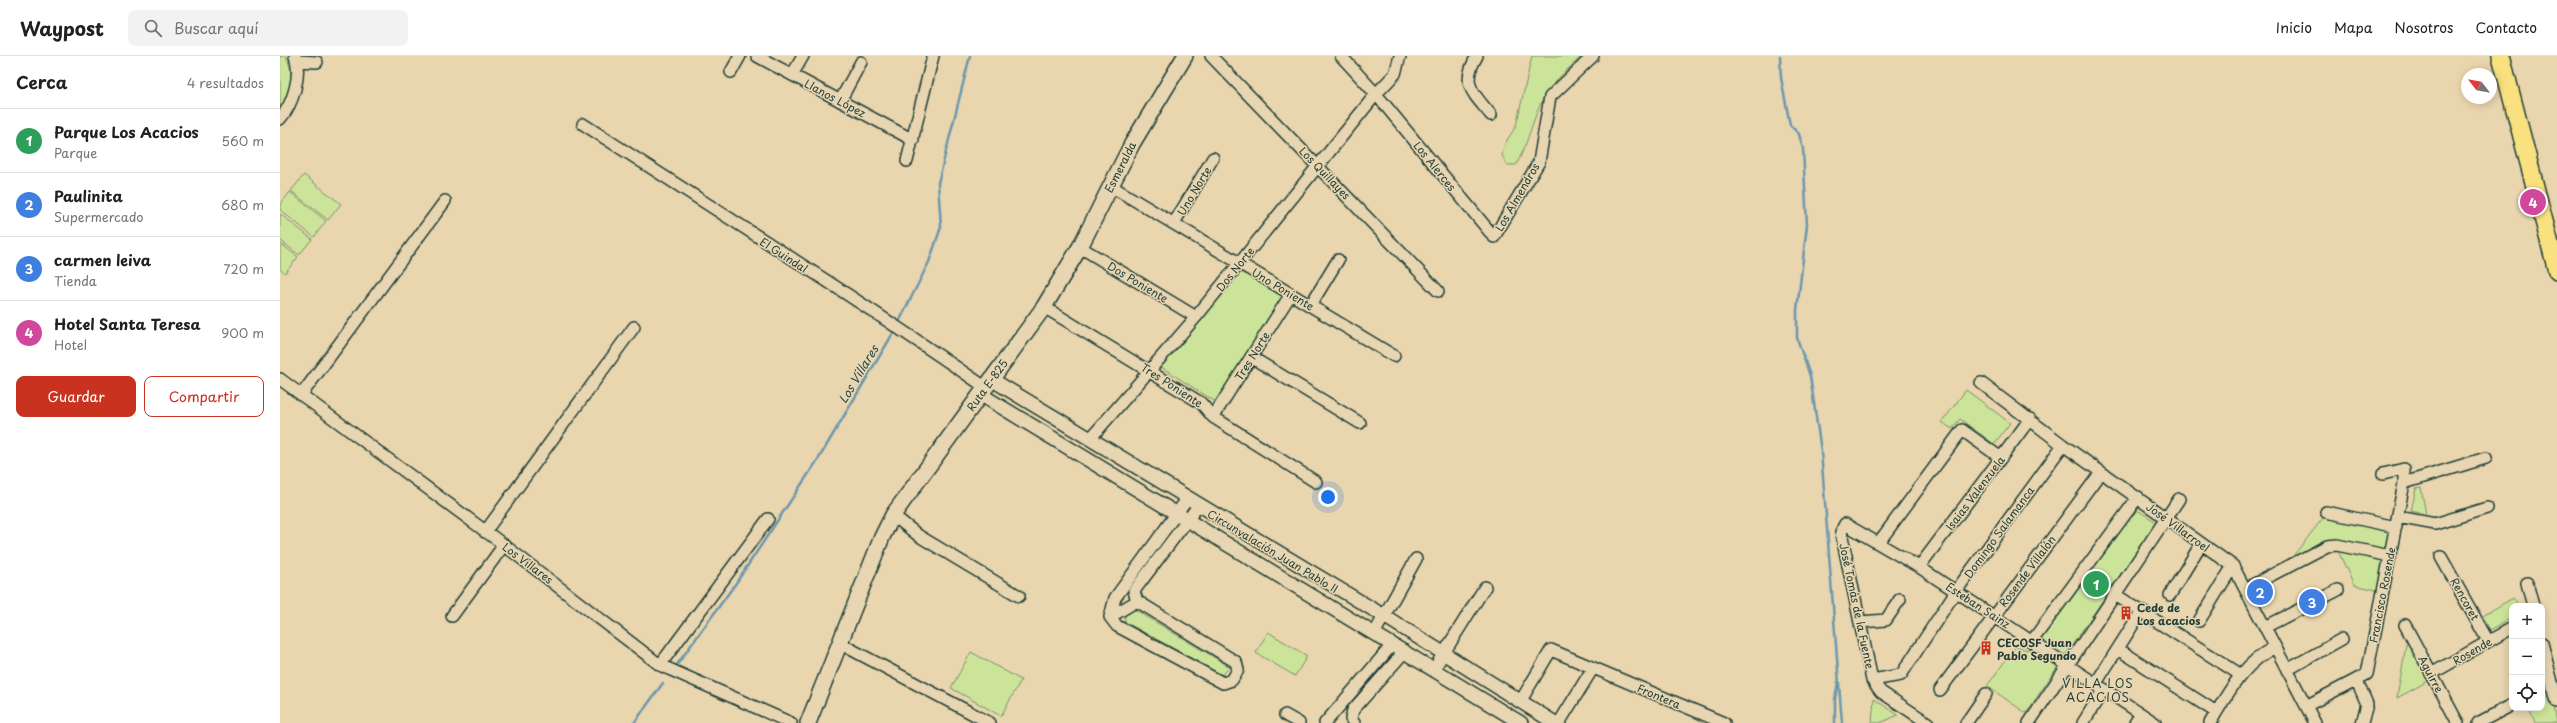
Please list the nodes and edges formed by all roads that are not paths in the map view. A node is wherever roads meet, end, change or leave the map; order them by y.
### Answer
1 (740, 56) edge
2 (757, 56) edge
3 (803, 56) edge
4 (933, 56) edge
5 (1211, 56) edge
6 (1341, 56) edge
7 (1400, 56) edge
8 (1477, 56) edge
9 (1593, 56) edge
10 (2501, 56) edge
11 (1182, 57) edge
12 (295, 59) edge
13 (317, 62) dead end
14 (861, 62) dead end
15 (731, 72) dead end
16 (792, 75) junction
17 (1376, 94) junction
18 (840, 100) junction
19 (1491, 116) dead end
20 (280, 119) edge
21 (583, 124) dead end
22 (913, 140) junction
23 (1213, 158) dead end
24 (908, 161) dead end
25 (1318, 167) junction
26 (1111, 186) junction
27 (445, 201) dead end
28 (1174, 223) junction
29 (1494, 237) joint
30 (1080, 247) junction
31 (1338, 260) dead end
32 (1240, 263) junction
33 (2557, 271) edge
34 (1060, 281) joint
35 (1438, 291) dead end
36 (1291, 294) junction
37 (1310, 306) junction
38 (1044, 308) junction
39 (1196, 317) junction
40 (634, 327) dead end
41 (1394, 356) dead end
42 (1252, 357) junction
43 (1150, 370) junction
44 (280, 379) edge
45 (1981, 383) dead end
46 (985, 387) junction
47 (302, 394) junction
48 (1213, 417) junction
49 (2030, 419) junction
50 (1360, 423) dead end
51 (1090, 439) junction
52 (2062, 445) junction
53 (2001, 458) junction
54 (2486, 458) dead end
55 (2101, 472) junction
56 (2383, 474) dead end
57 (1316, 482) dead end
58 (2404, 483) junction
59 (2138, 497) junction
60 (1187, 499) junction
61 (2179, 499) dead end
62 (1198, 506) junction
63 (2487, 508) dead end
64 (2326, 512) dead end
65 (1177, 513) junction
66 (893, 515) junction
67 (2166, 517) junction
68 (768, 519) dead end
69 (1188, 520) junction
70 (2397, 522) junction
71 (485, 532) junction
72 (1842, 532) joint
73 (1879, 542) junction
74 (2201, 544) junction
75 (504, 545) junction
76 (2390, 556) junction
77 (2442, 557) dead end
78 (1416, 559) dead end
79 (2233, 566) junction
80 (1919, 567) junction
81 (2527, 583) dead end
82 (1485, 587) dead end
83 (2245, 589) junction
84 (2338, 590) dead end
85 (1956, 591) junction
86 (2114, 594) junction
87 (2170, 595) dead end
88 (1019, 596) dead end
89 (1900, 599) dead end
90 (1137, 601) junction
91 (2532, 603) edge
92 (2141, 612) junction
93 (452, 616) dead end
94 (1384, 616) junction
95 (1994, 616) junction
96 (1110, 617) junction
97 (2199, 621) dead end
98 (1860, 622) junction
99 (2405, 625) dead end
100 (2265, 627) junction
101 (2509, 630) edge
102 (1375, 632) junction
103 (2342, 640) dead end
104 (2032, 641) junction
105 (2488, 641) junction
106 (839, 643) junction
107 (1393, 644) junction
108 (2275, 647) junction
109 (2118, 649) junction
110 (1405, 651) junction
111 (1444, 654) junction
112 (2545, 658) edge
113 (2067, 664) junction
114 (660, 665) junction
115 (1594, 668) junction
116 (1434, 669) junction
117 (2287, 670) junction
118 (2431, 674) junction
119 (2240, 675) junction
120 (1872, 680) junction
121 (2357, 681) junction
122 (2100, 686) junction
123 (2551, 688) edge
124 (1940, 690) dead end
125 (1986, 694) dead end
126 (1520, 702) junction
127 (2557, 702) edge
128 (2306, 706) junction
129 (2509, 707) edge
130 (2216, 712) junction
131 (1285, 715) dead end
132 (2138, 718) edge
133 (791, 723) edge
134 (808, 723) edge
135 (990, 723) edge
136 (1299, 723) edge
137 (1325, 723) edge
138 (1353, 723) edge
139 (1521, 723) edge
140 (1555, 723) edge
141 (1559, 723) edge
142 (1724, 723) edge
143 (1928, 723) edge
144 (1966, 723) edge
145 (2029, 723) edge
146 (2083, 723) edge
147 (2155, 723) edge
148 (2210, 723) edge
149 (2315, 723) edge
150 (2362, 723) edge
151 (2458, 723) edge
152 (2478, 723) edge

1 - 15 street
2 - 16 street, Llanos López
3 - 16 street
4 - 22 street
5 - 25 street, Los Quillayes
6 - 17 street, Los Alerces
7 - 17 street
8 - 19 street
9 - 29 street, Los Almendros
10 - 33 main road
11 - 26 main road, Esmeralda
12 - 13 street
12 - 20 street
14 - 18 street
16 - 18 street, Llanos López
17 - 25 street, Dos Norte
17 - 29 street, Los Alerces
18 - 22 street, Llanos López
21 - 46 street, El Guindal
22 - 24 street
23 - 28 street, Uno Norte
25 - 32 street, Dos Norte
25 - 35 street, Los Quillayes
26 - 28 street, Uno Poniente
26 - 30 main road, Esmeralda
27 - 47 street
28 - 32 street, Uno Poniente
30 - 34 main road, Esmeralda
30 - 39 street, Dos Poniente
31 - 37 street
32 - 36 street, Uno Poniente
32 - 39 street, Dos Norte
34 - 38 main road, Ruta E-825
36 - 37 street, Uno Poniente
36 - 42 street, Tres Norte
37 - 41 street, Uno Poniente
38 - 43 street, Tres Poniente
38 - 46 main road, Ruta E-825
39 - 43 street, Dos Norte
40 - 71 street
42 - 48 street, Tres Norte
42 - 50 street
43 - 48 street, Tres Poniente
43 - 51 street, Dos Norte
44 - 47 street, Los Villares
45 - 49 street, José Villarroel
46 - 51 street, Circunvalación Juan Pablo II
46 - 65 street, Circunvalación Juan Pablo II
46 - 66 main road, Ruta E-825
47 - 71 street, Los Villares
48 - 57 street, Tres Poniente
49 - 52 street, José Villarroel
49 - 53 street, Isaias Valenzuela
51 - 60 street, Circunvalación Juan Pablo II
52 - 55 street, José Villarroel
52 - 85 street, Domingo Salamanca
53 - 73 street
53 - 80 street, Isaias Valenzuela
54 - 58 street
55 - 59 street, José Villarroel
55 - 95 street, Rosende Villalón
56 - 58 street
58 - 70 street, Francisco Rosende
59 - 67 street, José Villarroel
59 - 104 street
60 - 62 street, Circunvalación Juan Pablo II
60 - 65 street
61 - 67 street
62 - 69 street
62 - 94 street, Circunvalación Juan Pablo II
63 - 70 street
64 - 70 street
65 - 69 street, Circunvalación Juan Pablo II
65 - 96 street
66 - 88 street
66 - 106 main road
67 - 74 street, José Villarroel
67 - 86 street
68 - 114 street
69 - 90 street
69 - 102 street, Circunvalación Juan Pablo II
70 - 76 street, Francisco Rosende
71 - 75 street, Los Villares
72 - 73 street, Esteban Sainz
72 - 98 street, José Tomás de la Fuente
73 - 80 street, Esteban Sainz
74 - 79 street, José Villarroel
74 - 87 street
75 - 93 street
75 - 114 street, Los Villares
76 - 83 street
76 - 121 street, Francisco Rosende
77 - 105 street, Rencoret
78 - 94 street
79 - 83 street, José Villarroel
79 - 97 street
80 - 85 street, Esteban Sainz
81 - 91 street
82 - 111 street
83 - 100 street, José Villarroel
84 - 100 street
85 - 95 street, Esteban Sainz
85 - 120 street, Domingo Salamanca
86 - 92 street
86 - 113 street
89 - 98 street
90 - 96 street
90 - 96 street
92 - 109 street
92 - 119 street
94 - 102 street
94 - 111 street, Circunvalación Juan Pablo II
95 - 104 street, Esteban Sainz
95 - 124 street, Rosende Villalón
98 - 120 street, José Tomás de la Fuente
99 - 118 street, Aguirre
100 - 108 street, José Villarroel
101 - 105 street, Rosende
102 - 107 street, Circunvalación Juan Pablo II
103 - 117 street
104 - 113 street, Esteban Sainz
105 - 118 street, Rosende
106 - 134 main road
106 - 135 street
107 - 110 street, Circunvalación Juan Pablo II
107 - 137 street
108 - 117 street, José Villarroel
108 - 119 street
109 - 122 street
109 - 130 street
110 - 116 street, Circunvalación Juan Pablo II
110 - 138 street
111 - 116 street
111 - 126 street, Circunvalación Juan Pablo II
112 - 123 street
113 - 122 street, Esteban Sainz
113 - 145 street
114 - 133 street, Los Villares
115 - 126 street, Frontera
115 - 141 street
115 - 142 street, Frontera
116 - 139 street, Circunvalación Juan Pablo II
117 - 128 street, José Villarroel
118 - 151 street, Aguirre
119 - 130 street
120 - 143 street, José Tomás de la Fuente
121 - 128 street, Francisco Rosende
121 - 150 street
122 - 132 street, Esteban Sainz
122 - 146 street
123 - 127 street
125 - 144 street
126 - 140 street, Circunvalación Juan Pablo II
128 - 149 street, José Villarroel
129 - 152 street
130 - 148 street
131 - 136 street
132 - 147 street, Esteban Sainz

